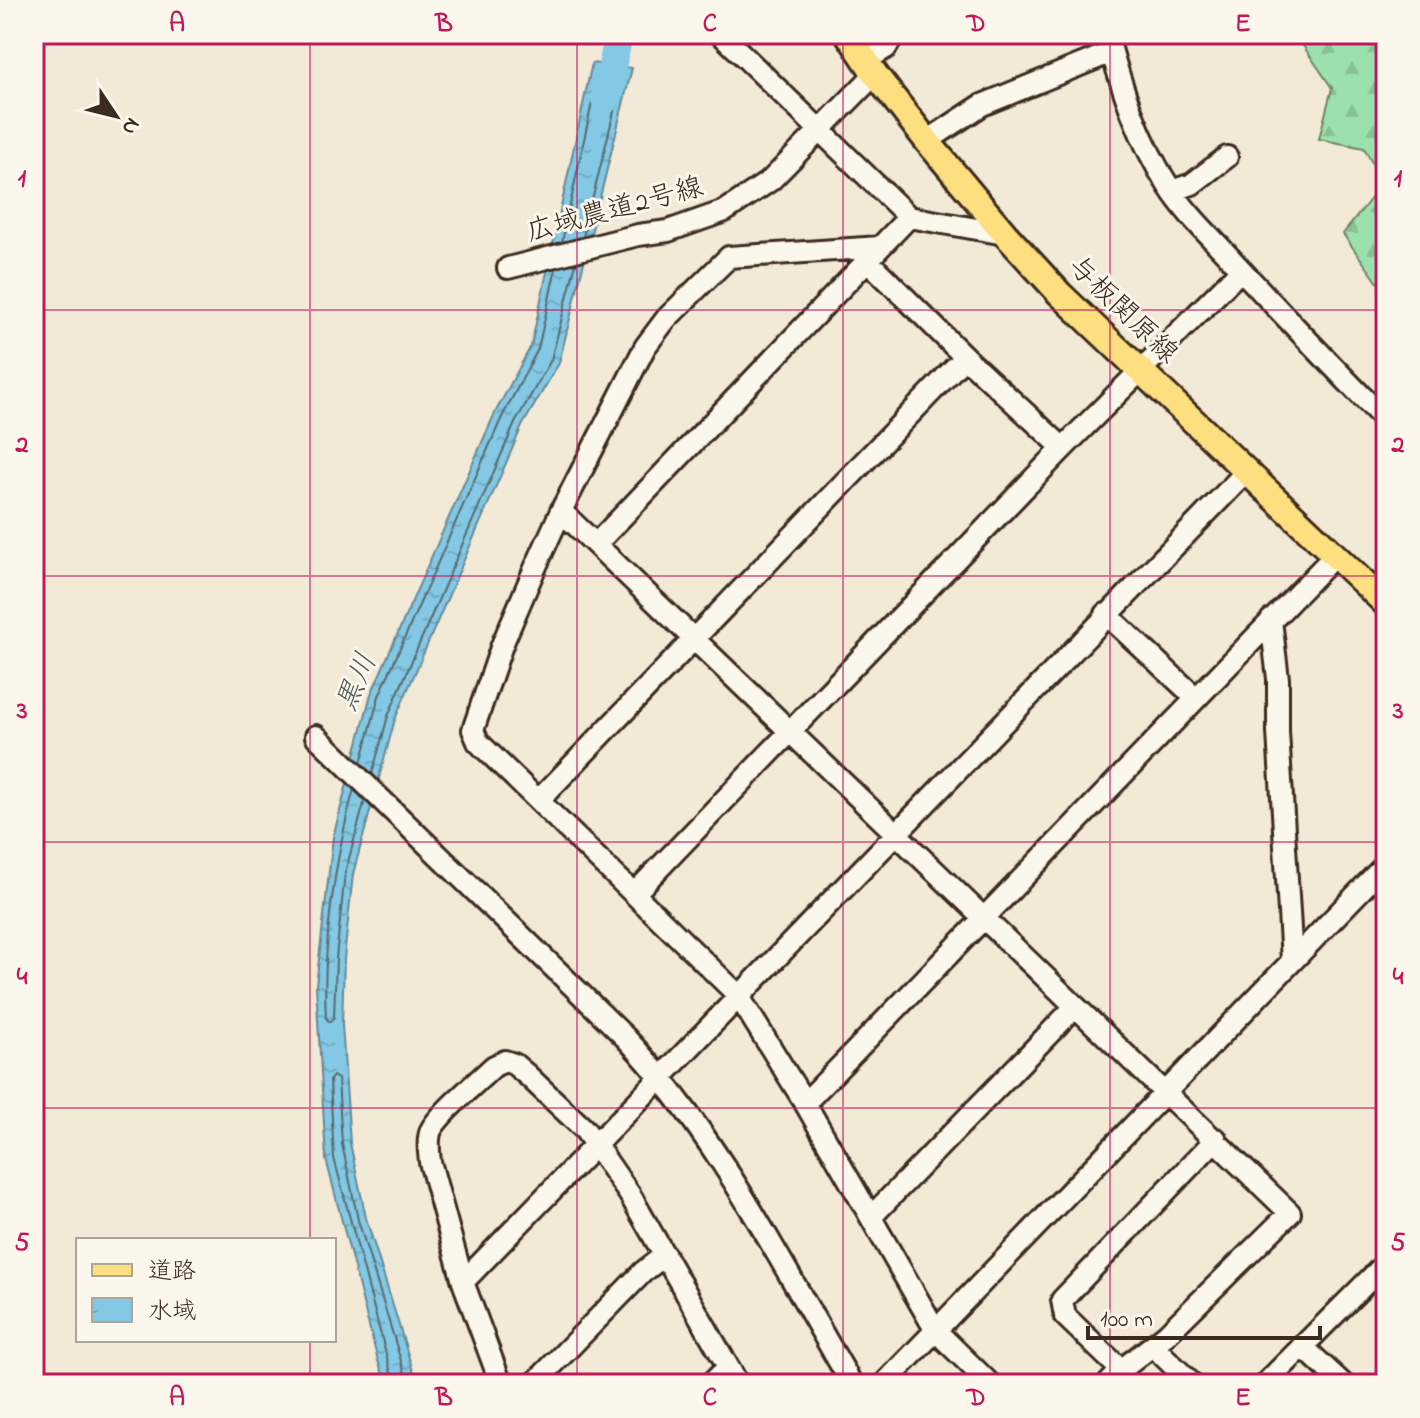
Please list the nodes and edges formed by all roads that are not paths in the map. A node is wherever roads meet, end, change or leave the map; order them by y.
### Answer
1 (721, 34) edge
2 (848, 34) edge
3 (894, 34) edge
4 (1110, 43) edge
5 (870, 67) junction
6 (819, 131) junction
7 (927, 141) junction
8 (1227, 157) dead end
9 (1172, 191) junction
10 (909, 217) junction
11 (1005, 234) junction
12 (874, 254) junction
13 (508, 268) dead end
14 (1241, 270) junction
15 (965, 357) junction
16 (1139, 370) junction
17 (1386, 421) edge
18 (1063, 448) junction
19 (1247, 471) junction
20 (561, 511) junction
21 (597, 543) junction
22 (1335, 555) junction
23 (1386, 604) edge
24 (1106, 614) junction
25 (1271, 620) junction
26 (693, 638) junction
27 (1196, 698) junction
28 (791, 732) junction
29 (316, 736) dead end
30 (539, 800) junction
31 (896, 834) junction
32 (1386, 864) edge
33 (635, 893) junction
34 (985, 918) junction
35 (1292, 961) junction
36 (738, 995) junction
37 (1074, 1008) junction
38 (661, 1076) junction
39 (1165, 1092) junction
40 (805, 1103) junction
41 (1216, 1139) junction
42 (595, 1144) junction
43 (871, 1217) junction
44 (665, 1255) junction
45 (1386, 1263) edge
46 (463, 1282) junction
47 (936, 1331) junction
48 (1153, 1346) junction
49 (1302, 1346) junction
50 (733, 1376) edge
51 (1114, 1377) edge
52 (501, 1384) edge
53 (534, 1384) edge
54 (711, 1384) edge
55 (852, 1384) edge
56 (884, 1384) edge
57 (990, 1384) edge
58 (1192, 1384) edge
59 (1265, 1384) edge
60 (1343, 1384) edge

1 - 6 street
2 - 5 main road, 与板関原線
3 - 5 street, 広域農道2号線
4 - 7 street
4 - 9 street
5 - 6 street, 広域農道2号線
5 - 7 main road, 与板関原線
6 - 10 street
6 - 13 street, 広域農道2号線
7 - 11 main road, 与板関原線
8 - 9 street
9 - 14 street
10 - 11 street
10 - 12 street
11 - 16 main road, 与板関原線
12 - 15 street
12 - 20 street
12 - 21 street
14 - 16 street
14 - 17 street
15 - 18 street
15 - 26 street
16 - 18 street
16 - 19 main road, 与板関原線
18 - 28 street
19 - 22 main road, 与板関原線
19 - 24 street
20 - 21 street
20 - 30 street
21 - 26 street
22 - 23 main road, 与板関原線
22 - 25 street
24 - 27 street
24 - 31 street
25 - 27 street
25 - 35 street
26 - 28 street
26 - 30 street
27 - 34 street
28 - 31 street
28 - 33 street
29 - 38 street
30 - 33 street
31 - 34 street
31 - 36 street
32 - 35 street
33 - 36 street
34 - 37 street
34 - 40 street
35 - 39 street
36 - 38 street
36 - 40 street
37 - 39 street
37 - 43 street
38 - 42 street
38 - 55 street
39 - 41 street
39 - 47 street
40 - 43 street
41 - 48 street
41 - 51 street
42 - 44 street
42 - 46 street
42 - 46 street
43 - 47 street
44 - 50 street
44 - 53 street
45 - 49 street
46 - 52 street
47 - 56 street
47 - 57 street
48 - 51 street
48 - 58 street
49 - 59 street
49 - 60 street
50 - 54 street

